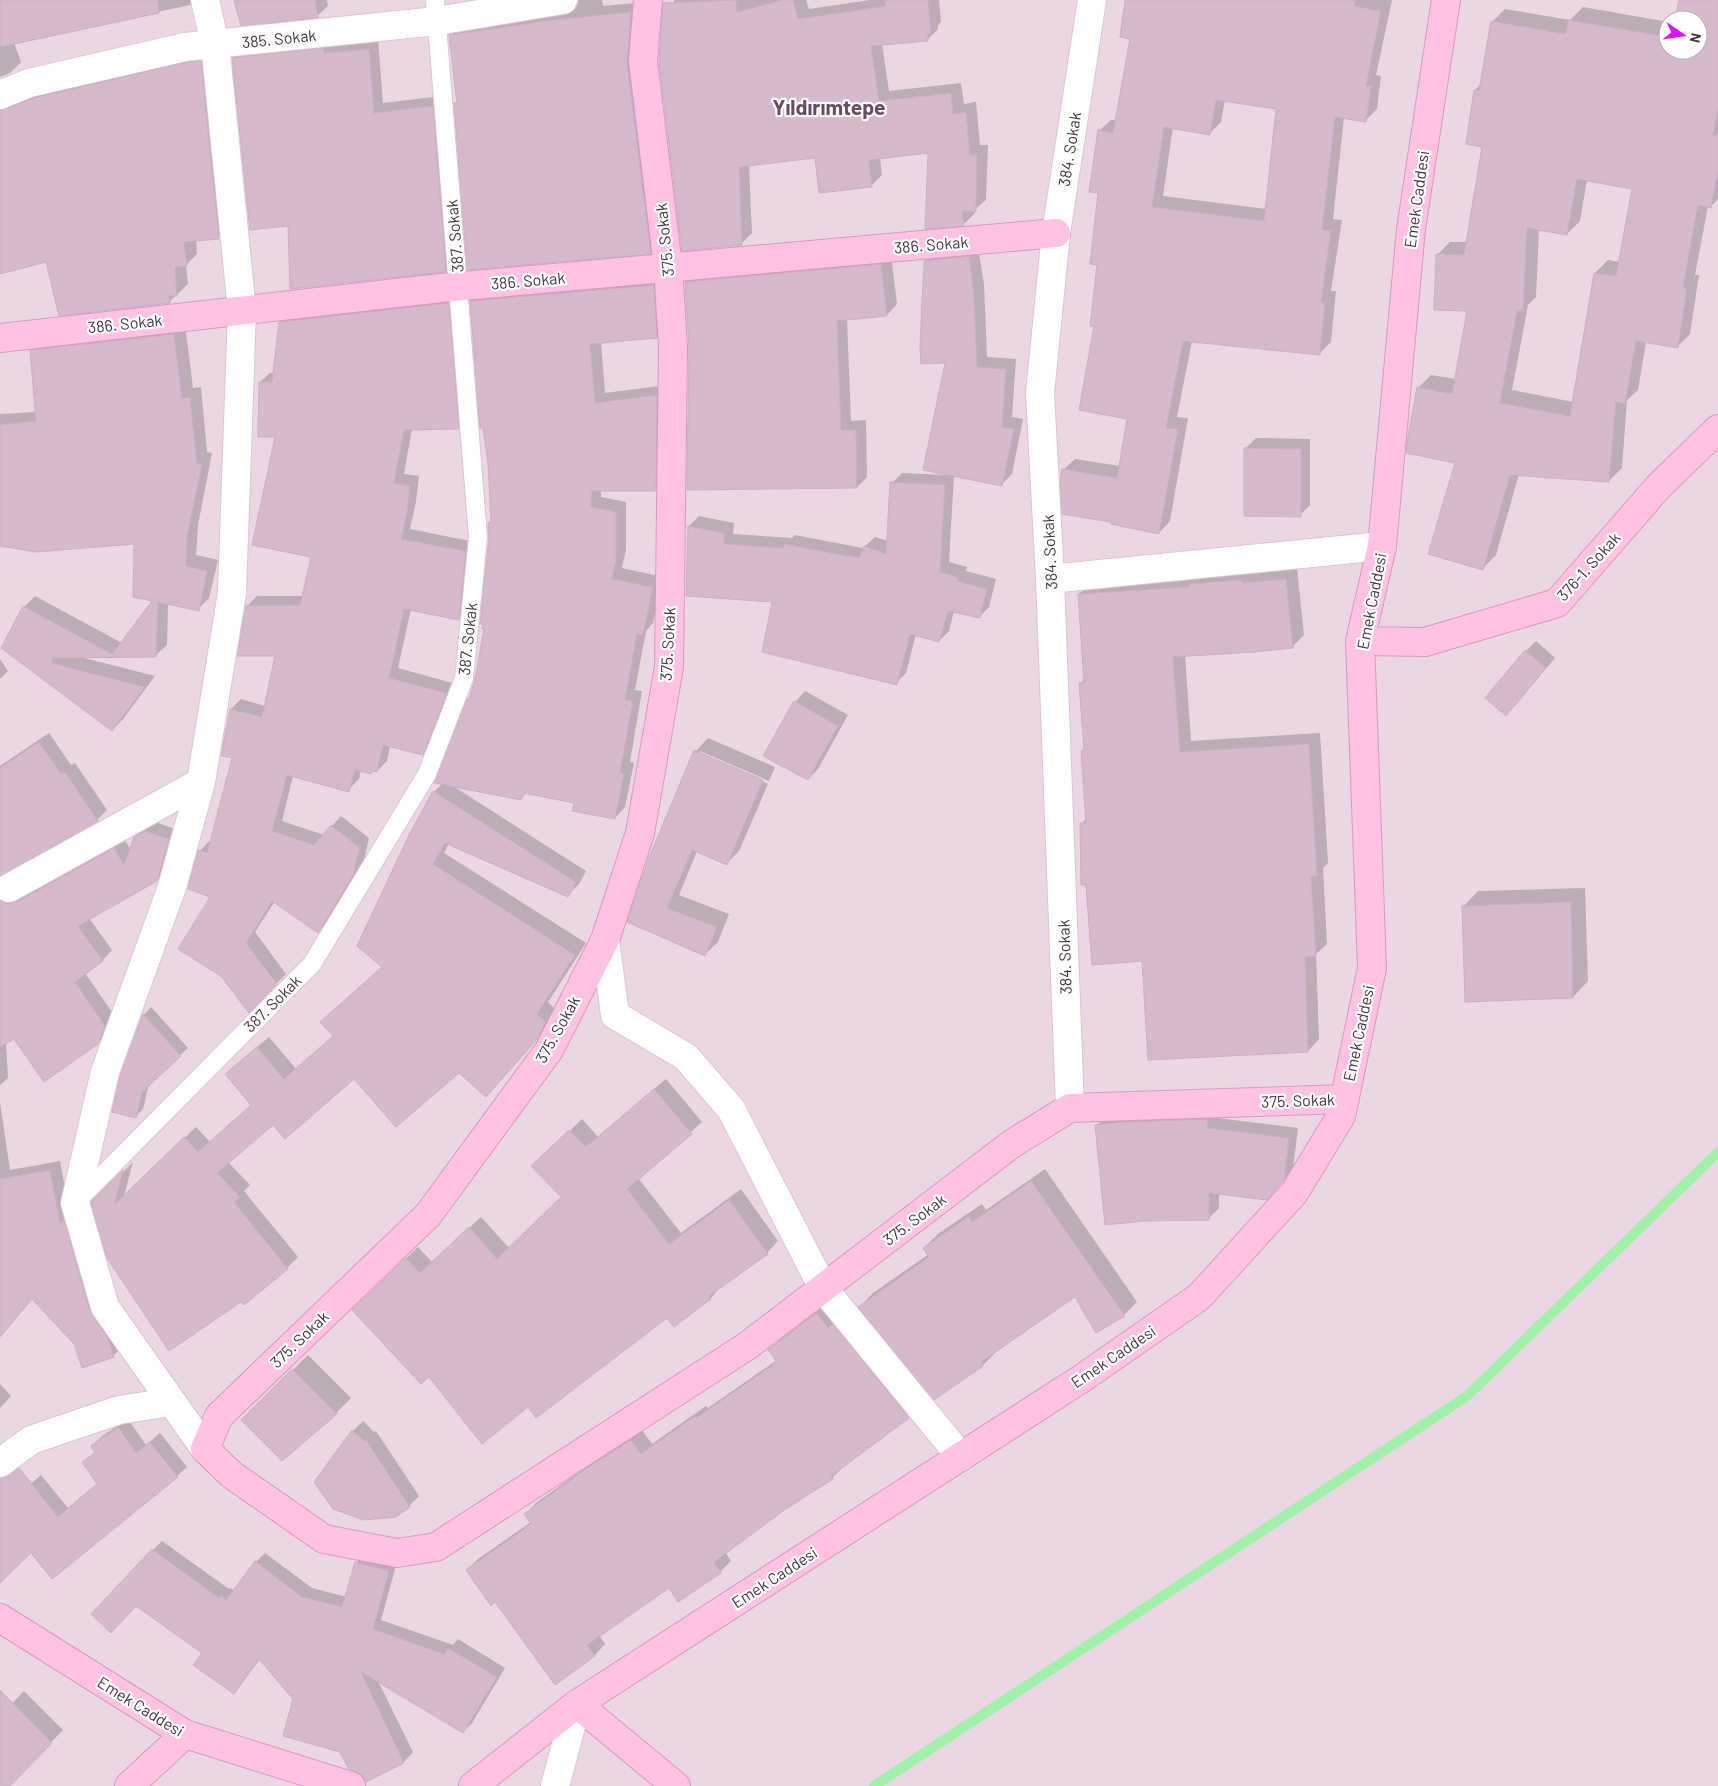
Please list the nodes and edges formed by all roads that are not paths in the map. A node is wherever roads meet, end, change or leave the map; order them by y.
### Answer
1 (205, 0) edge
2 (563, 0) edge
3 (648, 0) edge
4 (1092, 0) edge
5 (1446, 0) edge
6 (436, 11) edge
7 (215, 44) junction
8 (0, 95) edge
9 (1056, 233) junction
10 (668, 266) junction
11 (459, 286) junction
12 (242, 310) junction
13 (0, 338) edge
14 (1718, 427) edge
15 (1382, 546) junction
16 (1050, 579) junction
17 (1360, 642) junction
18 (201, 782) junction
19 (10, 888) dead end
20 (605, 940) junction
21 (1344, 1099) junction
22 (1070, 1108) junction
23 (74, 1203) junction
24 (823, 1288) junction
25 (171, 1402) junction
26 (205, 1449) junction
27 (961, 1457) junction
28 (0, 1463) edge
29 (0, 1618) edge
30 (576, 1704) junction
31 (184, 1734) junction
32 (130, 1786) edge
33 (351, 1786) edge
34 (473, 1786) edge
35 (555, 1786) edge
36 (676, 1786) edge

1 - 7 street
2 - 6 street, 385. Sokak
3 - 10 street, 375. Sokak
4 - 9 street, 384. Sokak
5 - 15 street, Emek Caddesi
6 - 7 street, 385. Sokak
6 - 11 lane, 387. Sokak
7 - 8 street, 385. Sokak
7 - 12 street
9 - 10 street, 386. Sokak
9 - 16 street, 384. Sokak
10 - 11 street, 386. Sokak
10 - 20 street, 375. Sokak
11 - 12 street, 386. Sokak
11 - 23 lane, 387. Sokak
12 - 13 street, 386. Sokak
12 - 18 street
14 - 17 street, 376-1. Sokak
15 - 16 street
15 - 17 street, Emek Caddesi
16 - 22 street, 384. Sokak
17 - 21 street, Emek Caddesi
18 - 19 street
18 - 23 street
20 - 24 street
20 - 26 street, 375. Sokak
21 - 22 street, 375. Sokak
21 - 27 street, Emek Caddesi
22 - 24 street, 375. Sokak
23 - 25 street
24 - 26 street, 375. Sokak
24 - 27 street
25 - 26 street
25 - 28 street
27 - 30 street, Emek Caddesi
29 - 31 street, Emek Caddesi
30 - 34 street, Emek Caddesi
30 - 35 street
30 - 36 street
31 - 32 street
31 - 33 street, Emek Caddesi

